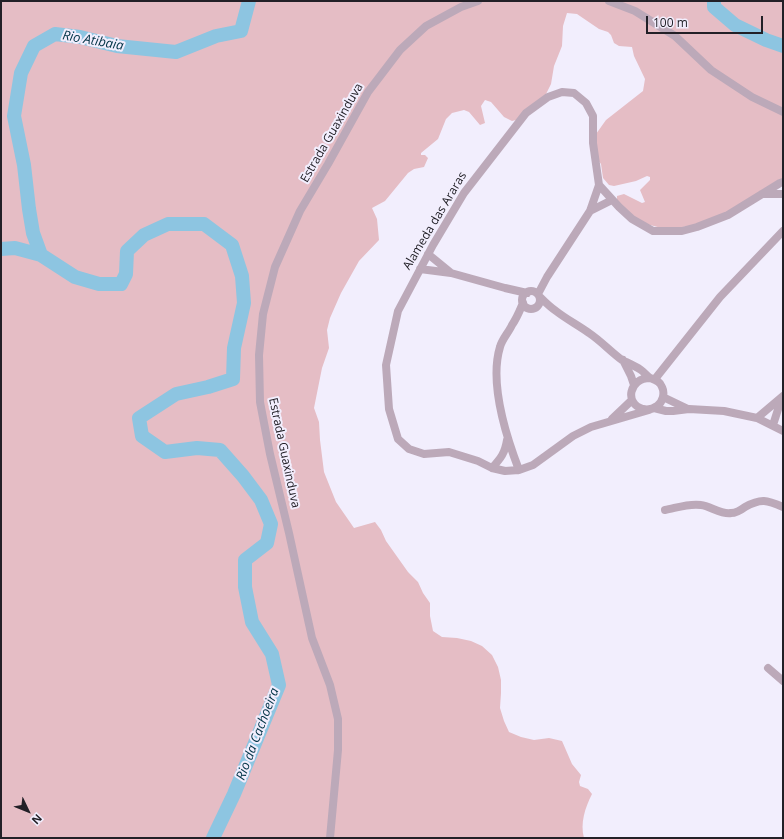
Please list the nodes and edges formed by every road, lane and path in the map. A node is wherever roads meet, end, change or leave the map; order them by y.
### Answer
1 (478, 1) edge
2 (609, 1) edge
3 (783, 112) edge
4 (783, 182) edge
5 (599, 185) junction
6 (762, 194) junction
7 (783, 194) edge
8 (612, 200) junction
9 (590, 211) junction
10 (783, 231) edge
11 (428, 254) junction
12 (420, 269) junction
13 (451, 273) junction
14 (531, 299) junction
15 (623, 360) junction
16 (652, 378) junction
17 (634, 385) junction
18 (663, 396) junction
19 (783, 396) edge
20 (632, 400) junction
21 (652, 409) junction
22 (689, 409) junction
23 (757, 418) junction
24 (610, 421) junction
25 (773, 425) junction
26 (783, 431) edge
27 (507, 439) junction
28 (492, 468) junction
29 (519, 470) junction
30 (783, 507) edge
31 (665, 510) dead end
32 (768, 668) dead end
33 (783, 681) edge
34 (330, 838) edge

1 - 34 street, Estrada Guaxinduva
2 - 3 street
4 - 6 street
5 - 8 street
5 - 9 street
5 - 11 street, Alameda das Araras
6 - 7 street
6 - 8 street
8 - 9 street
9 - 14 street
10 - 16 street
11 - 12 street, Alameda das Araras
11 - 13 street
12 - 13 street
12 - 28 street, Alameda das Araras
13 - 14 street
14 - 15 street
14 - 27 street
15 - 16 street
15 - 17 street
16 - 17 street
16 - 18 street
17 - 20 street
18 - 21 street
18 - 22 street
19 - 23 street
19 - 25 street
20 - 21 street
20 - 24 street
21 - 22 street
21 - 24 street, Alameda das Araras
22 - 23 street
23 - 25 street
24 - 29 street, Alameda das Araras
25 - 26 street
27 - 28 street
27 - 29 street
28 - 29 street, Alameda das Araras
30 - 31 street
32 - 33 street

